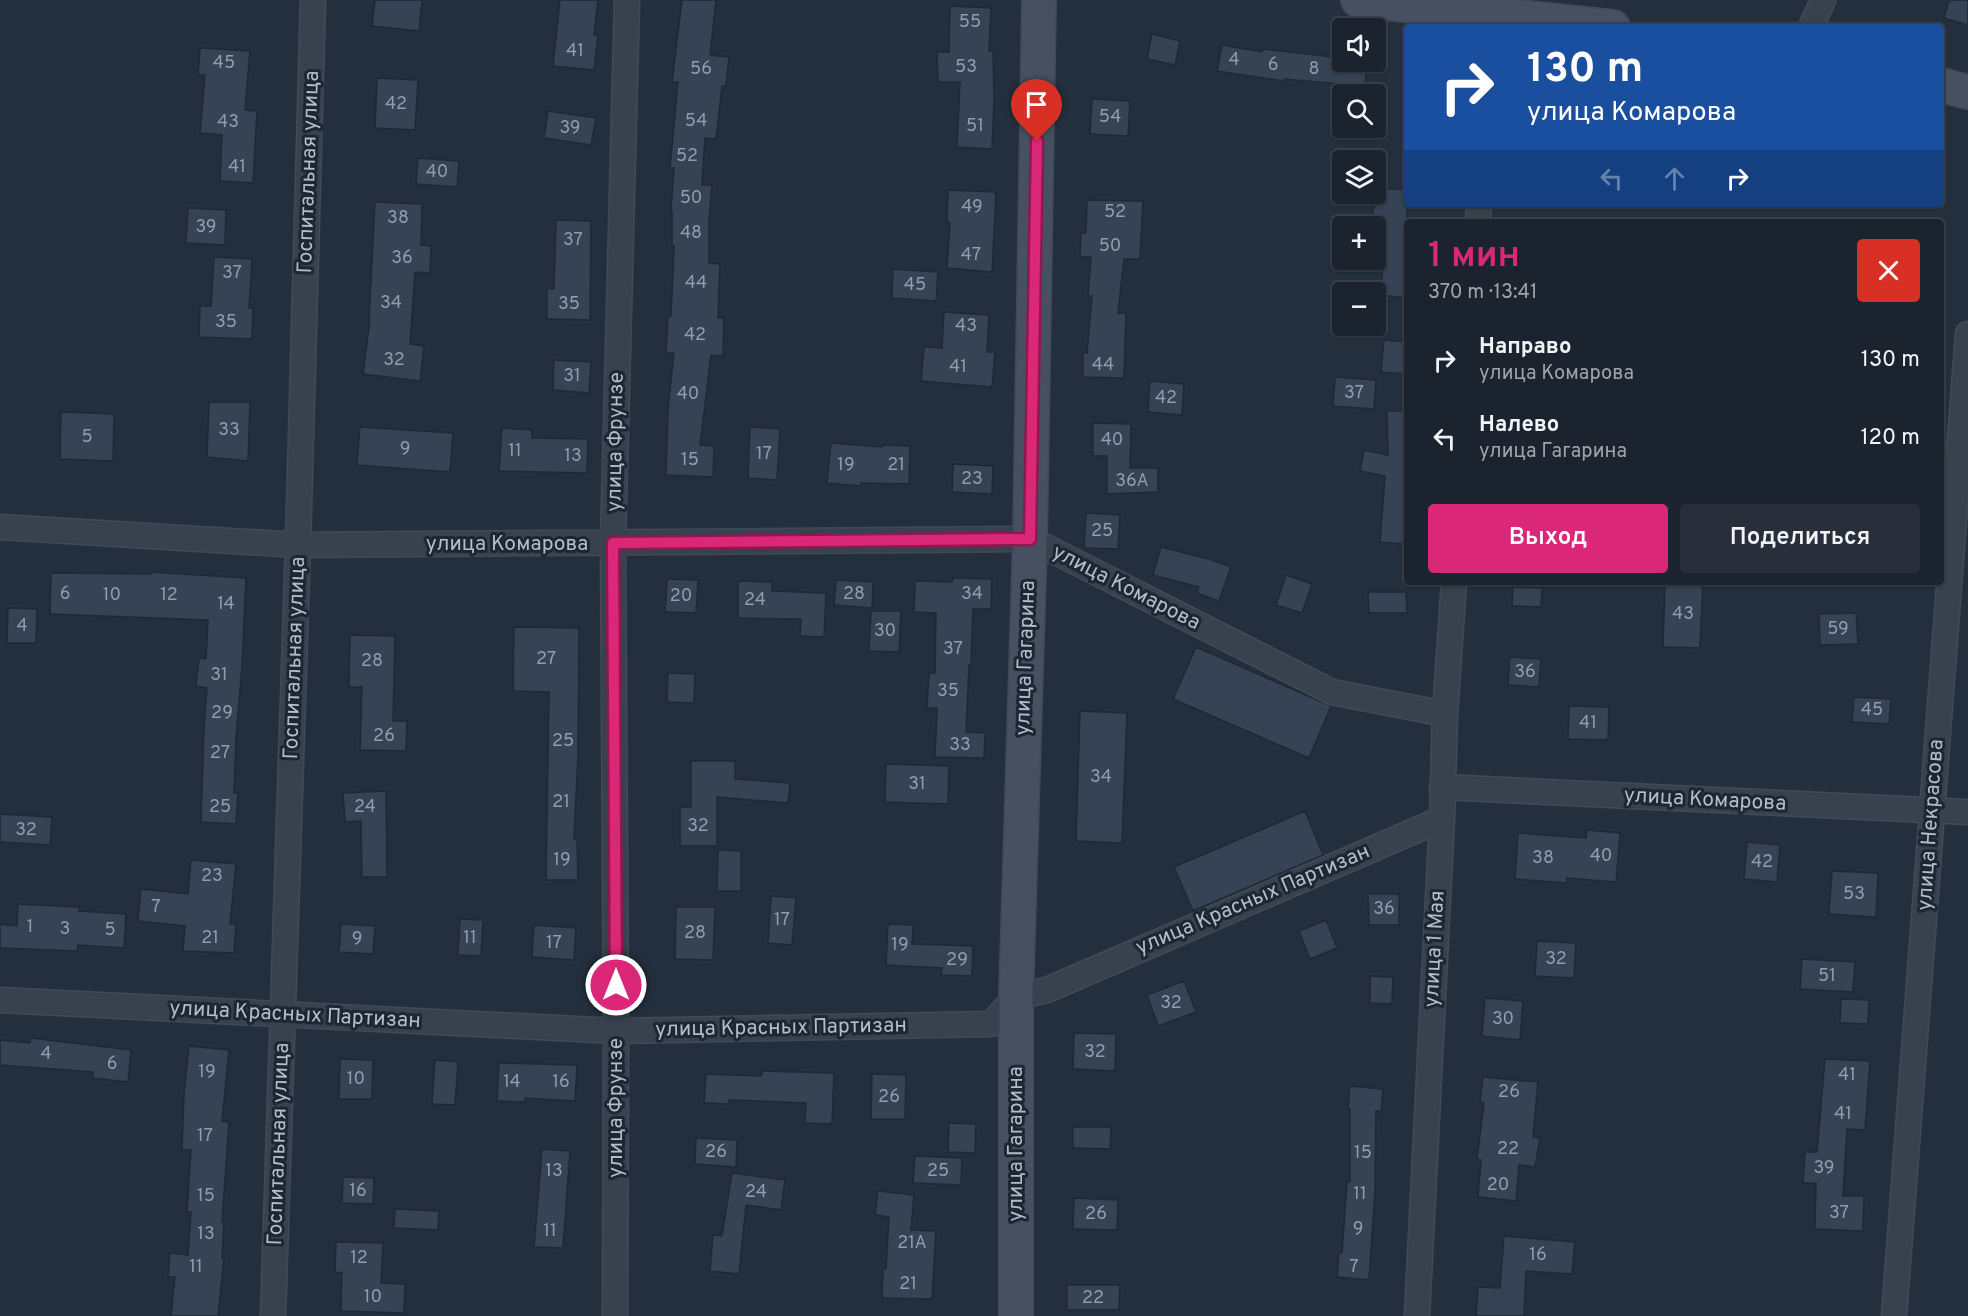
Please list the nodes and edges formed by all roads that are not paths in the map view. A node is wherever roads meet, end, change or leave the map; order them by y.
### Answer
1 (313, 0) edge
2 (627, 0) edge
3 (1039, 0) edge
4 (1358, 0) edge
5 (1823, 0) edge
6 (1492, 21) edge
7 (1552, 24) edge
8 (1812, 24) edge
9 (1944, 85) edge
10 (1968, 92) edge
11 (1968, 333) edge
12 (0, 527) edge
13 (1030, 539) junction
14 (613, 543) junction
15 (298, 545) junction
16 (1454, 585) edge
17 (1445, 714) junction
18 (1442, 787) junction
19 (1932, 811) junction
20 (1968, 812) edge
21 (1442, 819) junction
22 (1016, 997) junction
23 (0, 1000) edge
24 (283, 1014) junction
25 (616, 1031) junction
26 (273, 1316) edge
27 (615, 1316) edge
28 (1016, 1316) edge
29 (1417, 1316) edge
30 (1894, 1316) edge

1 - 15 street, Госпитальная улица
2 - 14 street, улица Фрунзе
3 - 13 main road, улица Гагарина
4 - 6 main road
5 - 8 street
6 - 7 main road
9 - 10 main road
11 - 19 street, улица Некрасова
12 - 15 street, улица Комарова
13 - 14 street, улица Комарова
13 - 17 street, улица Комарова
13 - 22 main road, улица Гагарина
14 - 15 street, улица Комарова
14 - 25 street, улица Фрунзе
15 - 24 street, Госпитальная улица
16 - 17 street, улица 1 Мая
17 - 18 street, улица 1 Мая
18 - 19 street, улица Комарова
18 - 21 street, улица 1 Мая
19 - 20 street, улица Комарова
19 - 30 street, улица Некрасова
21 - 22 street, улица Красных Партизан
21 - 29 street, улица 1 Мая
22 - 25 street, улица Красных Партизан
22 - 28 main road, улица Гагарина
23 - 24 street, улица Красных Партизан
24 - 25 street, улица Красных Партизан
24 - 26 street, Госпитальная улица
25 - 27 street, улица Фрунзе

